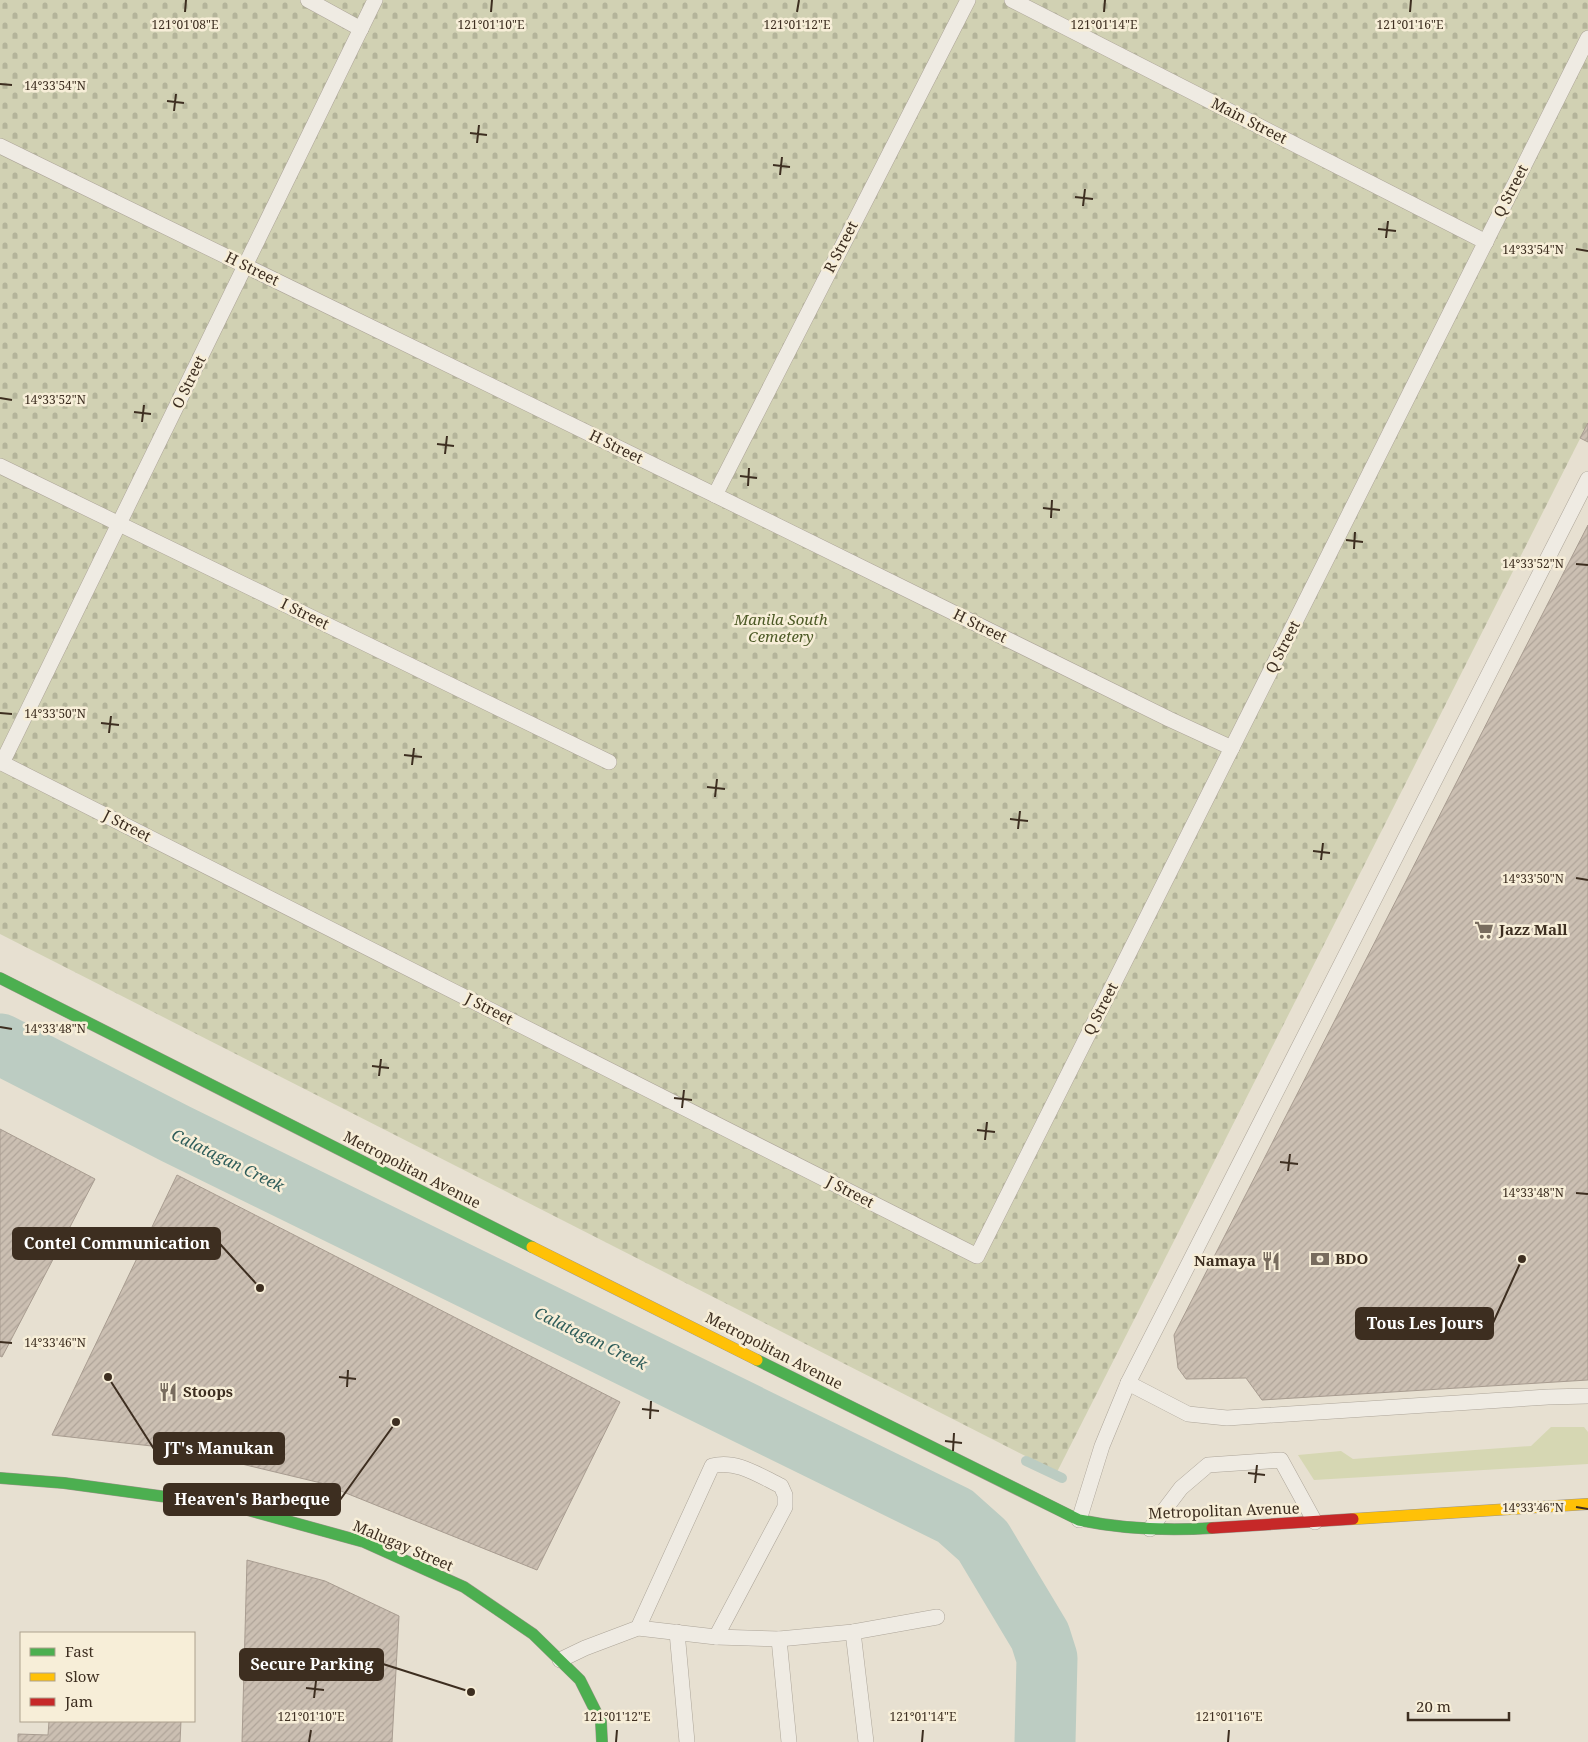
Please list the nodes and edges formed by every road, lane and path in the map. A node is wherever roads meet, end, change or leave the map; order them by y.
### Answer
1 (308, 0) edge
2 (375, 0) edge
3 (968, 0) edge
4 (1012, 0) edge
5 (361, 29) junction
6 (1588, 38) edge
7 (0, 146) edge
8 (1486, 242) junction
9 (245, 266) junction
10 (0, 466) edge
11 (1588, 479) edge
12 (715, 495) junction
13 (120, 524) junction
14 (1232, 748) junction
15 (1, 762) edge
16 (609, 762) dead end
17 (0, 978) edge
18 (977, 1256) joint
19 (1128, 1383) junction
20 (1588, 1396) edge
21 (0, 1478) edge
22 (1588, 1504) edge
23 (1079, 1520) junction
24 (1315, 1522) junction
25 (1150, 1529) junction
26 (937, 1617) dead end
27 (638, 1628) junction
28 (677, 1632) junction
29 (853, 1632) junction
30 (716, 1637) junction
31 (779, 1639) junction
32 (560, 1660) junction
33 (602, 1742) edge
34 (687, 1742) edge
35 (788, 1742) edge
36 (866, 1742) edge

1 - 5 lane
2 - 5 lane, O Street
3 - 12 lane, R Street
4 - 8 lane, Main Street
5 - 9 lane, O Street
6 - 8 lane, Q Street
7 - 9 lane, H Street
8 - 14 lane, Q Street
9 - 12 lane, H Street
9 - 13 lane, O Street
10 - 13 lane, I Street
11 - 19 lane
12 - 14 lane, H Street
13 - 15 lane, O Street
13 - 16 lane, I Street
14 - 18 lane, Q Street
15 - 18 lane, J Street
17 - 23 street, Metropolitan Avenue
19 - 20 lane
19 - 23 lane
21 - 32 street, Malugay Street
22 - 24 street, Metropolitan Avenue
23 - 25 street, Metropolitan Avenue
24 - 25 street, Metropolitan Avenue
24 - 25 lane
26 - 29 lane
27 - 28 lane
27 - 30 lane
27 - 32 lane
28 - 30 lane
28 - 34 lane
29 - 31 lane
29 - 36 lane
30 - 31 lane
31 - 35 lane
32 - 33 street, Malugay Street

